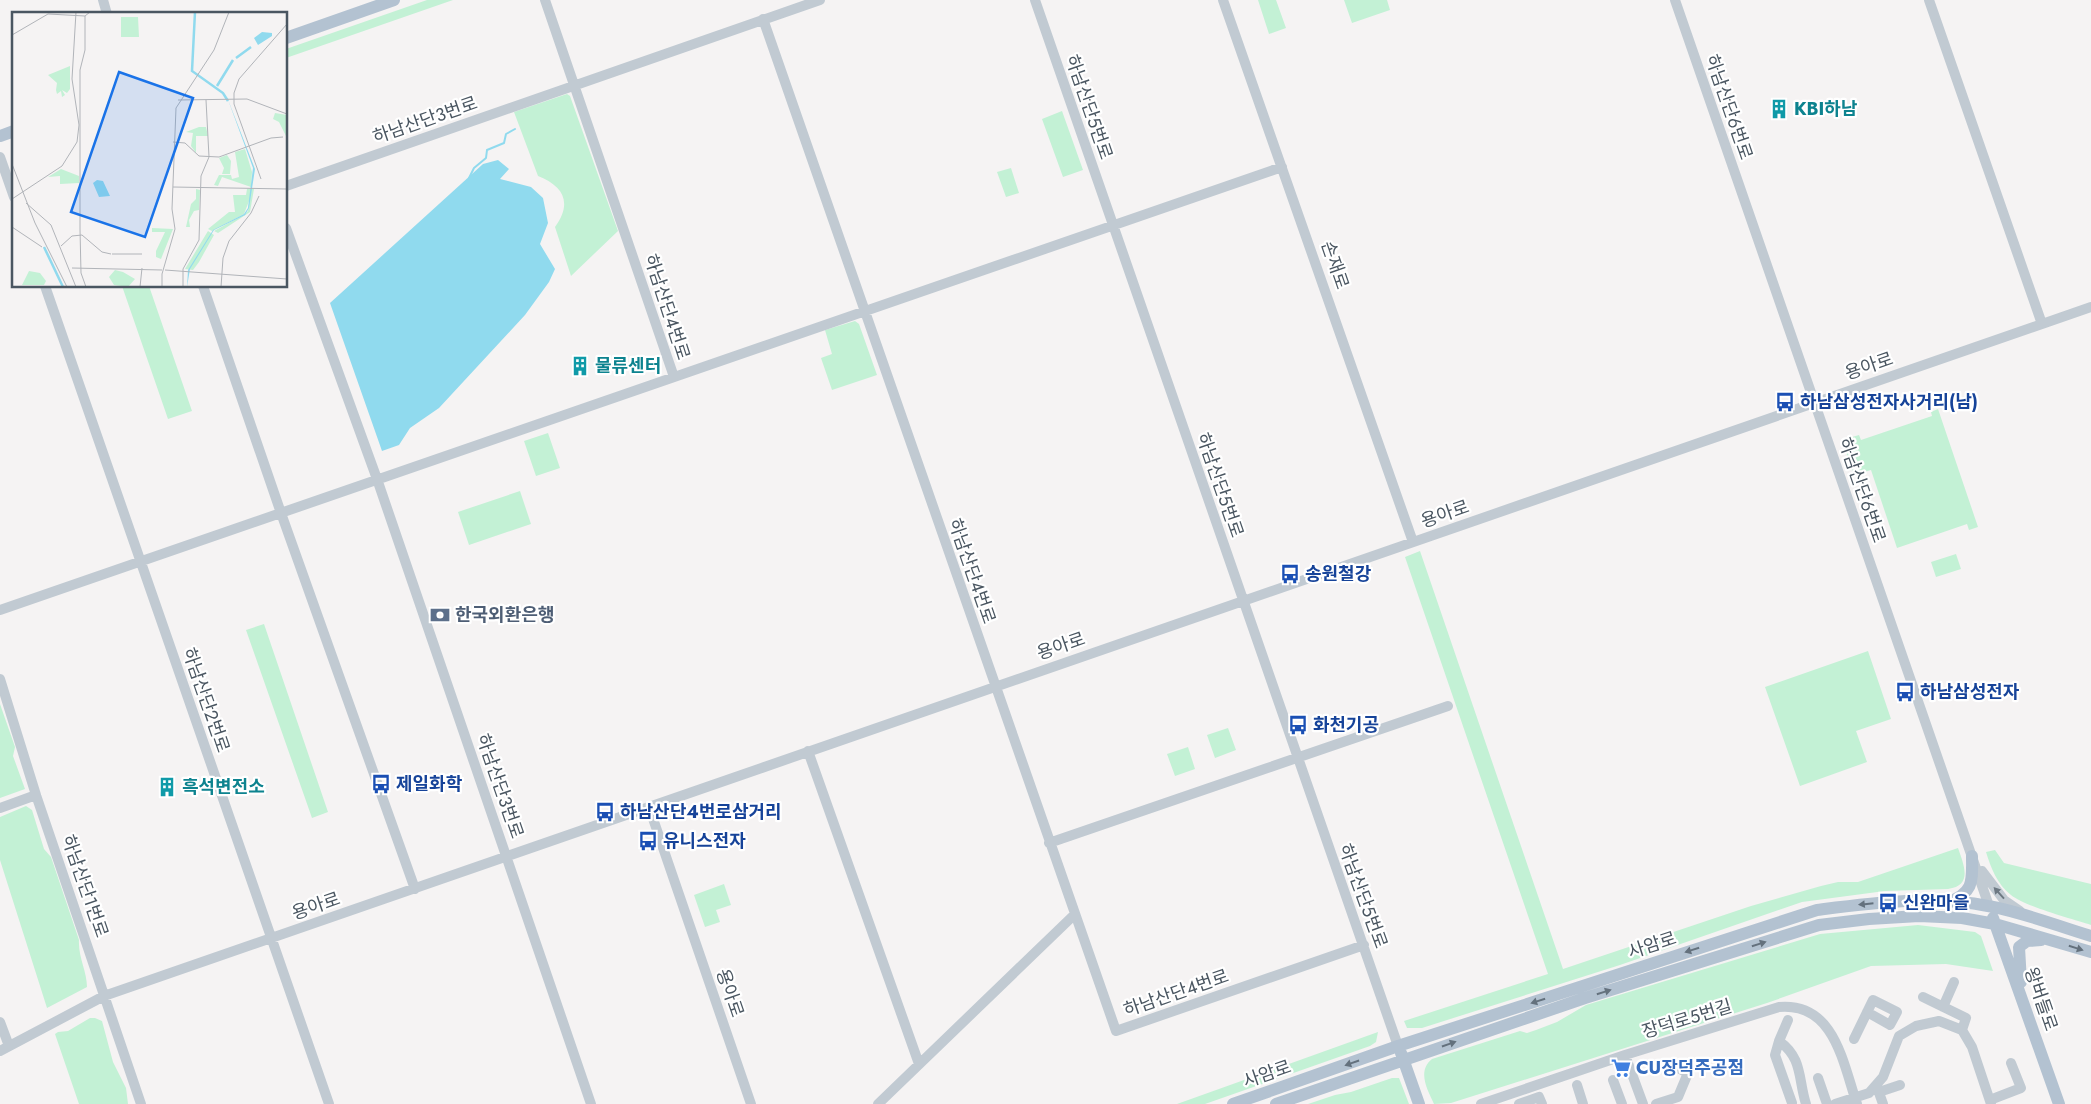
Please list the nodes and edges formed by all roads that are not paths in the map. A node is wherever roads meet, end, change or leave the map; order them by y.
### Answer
1 (394, 0) edge
2 (545, 0) edge
3 (820, 0) edge
4 (1035, 0) edge
5 (1223, 0) edge
6 (1675, 0) edge
7 (1929, 0) edge
8 (763, 20) junction
9 (288, 37) edge
10 (574, 84) junction
11 (0, 157) edge
12 (1282, 167) junction
13 (288, 185) edge
14 (12, 190) edge
15 (1112, 225) junction
16 (288, 234) edge
17 (46, 288) edge
18 (204, 288) edge
19 (2091, 307) edge
20 (864, 309) junction
21 (2042, 324) junction
22 (674, 377) junction
23 (1814, 402) junction
24 (377, 479) junction
25 (281, 513) junction
26 (1414, 542) junction
27 (140, 561) junction
28 (1243, 600) junction
29 (0, 610) edge
30 (0, 679) edge
31 (994, 686) junction
32 (1448, 706) dead end
33 (808, 751) junction
34 (1296, 757) junction
35 (36, 795) junction
36 (649, 807) junction
37 (0, 808) edge
38 (1049, 843) junction
39 (508, 856) junction
40 (1972, 856) junction
41 (415, 889) junction
42 (1949, 902) junction
43 (1989, 906) junction
44 (1074, 915) junction
45 (2036, 920) junction
46 (1995, 924) junction
47 (2091, 936) edge
48 (272, 938) junction
49 (2049, 940) junction
50 (1364, 945) junction
51 (2091, 952) edge
52 (1954, 982) dead end
53 (104, 996) junction
54 (1923, 997) dead end
55 (2024, 1004) junction
56 (1942, 1007) junction
57 (1867, 1012) junction
58 (1788, 1020) dead end
59 (0, 1022) edge
60 (1890, 1025) junction
61 (1962, 1030) junction
62 (1899, 1036) junction
63 (1854, 1039) dead end
64 (1779, 1041) junction
65 (1398, 1046) junction
66 (4, 1048) edge
67 (1625, 1055) junction
68 (1403, 1059) junction
69 (2012, 1063) dead end
70 (920, 1064) junction
71 (1674, 1066) dead end
72 (1818, 1078) dead end
73 (1613, 1080) dead end
74 (1577, 1085) dead end
75 (1900, 1085) dead end
76 (1878, 1088) junction
77 (1507, 1100) edge
78 (1856, 1100) edge
79 (1990, 1102) edge
80 (1792, 1103) edge
81 (140, 1104) edge
82 (329, 1104) edge
83 (592, 1104) edge
84 (751, 1104) edge
85 (878, 1104) edge
86 (1234, 1104) edge
87 (1276, 1104) edge
88 (1419, 1104) edge
89 (1481, 1104) edge
90 (1519, 1104) edge
91 (1542, 1104) edge
92 (1583, 1104) edge
93 (1622, 1104) edge
94 (1643, 1104) edge
95 (1656, 1104) edge
96 (1806, 1104) edge
97 (1827, 1104) edge
98 (1838, 1104) edge
99 (1883, 1104) edge
100 (2059, 1104) edge

1 - 9 main road
2 - 10 street, 하남산단4번로
3 - 8 street
4 - 15 street, 하남산단5번로
5 - 12 street, 손재로
6 - 23 street, 하남산단6번로
7 - 21 street
8 - 10 street
8 - 20 street, 하남산단4번로
10 - 13 street, 하남산단3번로
10 - 22 street, 하남산단4번로
11 - 14 street
12 - 15 street
12 - 26 street, 손재로
15 - 20 street, 하남산단4번로
15 - 28 street, 하남산단5번로
16 - 24 street, 하남산단3번로
17 - 27 street, 하남산단2번로
18 - 25 street
19 - 21 street, 용아로
20 - 22 street, 하남산단4번로
20 - 31 street, 하남산단4번로
21 - 23 street, 용아로
22 - 24 street
23 - 26 street, 용아로
23 - 40 street, 하남산단6번로
24 - 25 street
24 - 39 street, 하남산단3번로
25 - 27 street
25 - 41 street
26 - 28 street, 용아로
27 - 29 street
27 - 48 street, 하남산단2번로
28 - 31 street, 용아로
28 - 34 street, 하남산단5번로
30 - 35 street, 하남산단1번로
31 - 33 street, 용아로
31 - 38 street, 하남산단4번로
32 - 34 street
33 - 36 street, 용아로
33 - 70 street
34 - 38 street
34 - 50 street, 하남산단5번로
35 - 37 street
35 - 53 street, 하남산단1번로
36 - 39 street, 용아로
36 - 84 street, 용아로
38 - 44 street, 하남산단4번로
39 - 41 street, 용아로
39 - 83 street, 하남산단3번로
40 - 42 main road
40 - 43 street, 하남산단6번로
45 -> 40 street
41 - 48 street, 용아로
42 - 43 main road, 사암로
42 -> 65 main road, 사암로
43 - 45 main road, 사암로
43 - 46 main road, 왕버들로
44 - 50 street, 하남산단4번로
44 - 70 street
45 - 47 main road, 사암로
46 - 49 main road, 사암로
46 - 55 main road, 왕버들로
68 -> 46 main road, 사암로
48 - 53 street, 용아로
48 - 82 street, 하남산단2번로
49 -> 51 main road, 사암로
49 - 55 main road
50 - 65 street, 하남산단5번로
52 - 56 street
53 - 66 street, 용아로
53 - 81 street, 하남산단1번로
54 - 56 street
55 - 100 main road, 왕버들로
56 - 61 street
57 - 60 street
57 - 60 street
57 - 63 street
58 - 64 street
59 - 66 street
60 - 62 street
61 - 62 street
61 - 79 street
62 - 76 street
64 - 80 street
64 - 96 street
65 - 68 main road
65 -> 86 main road, 사암로
67 - 77 street, 장덕로5번길
67 - 78 street, 장덕로5번길
67 - 94 street
68 - 87 main road, 사암로
68 - 88 main road
69 - 79 street
70 - 85 street
71 - 95 street
72 - 97 street
73 - 93 street
74 - 92 street
75 - 76 street
76 - 78 street
76 - 99 street
77 - 89 street, 장덕로5번길
78 - 98 street
90 - 91 street

